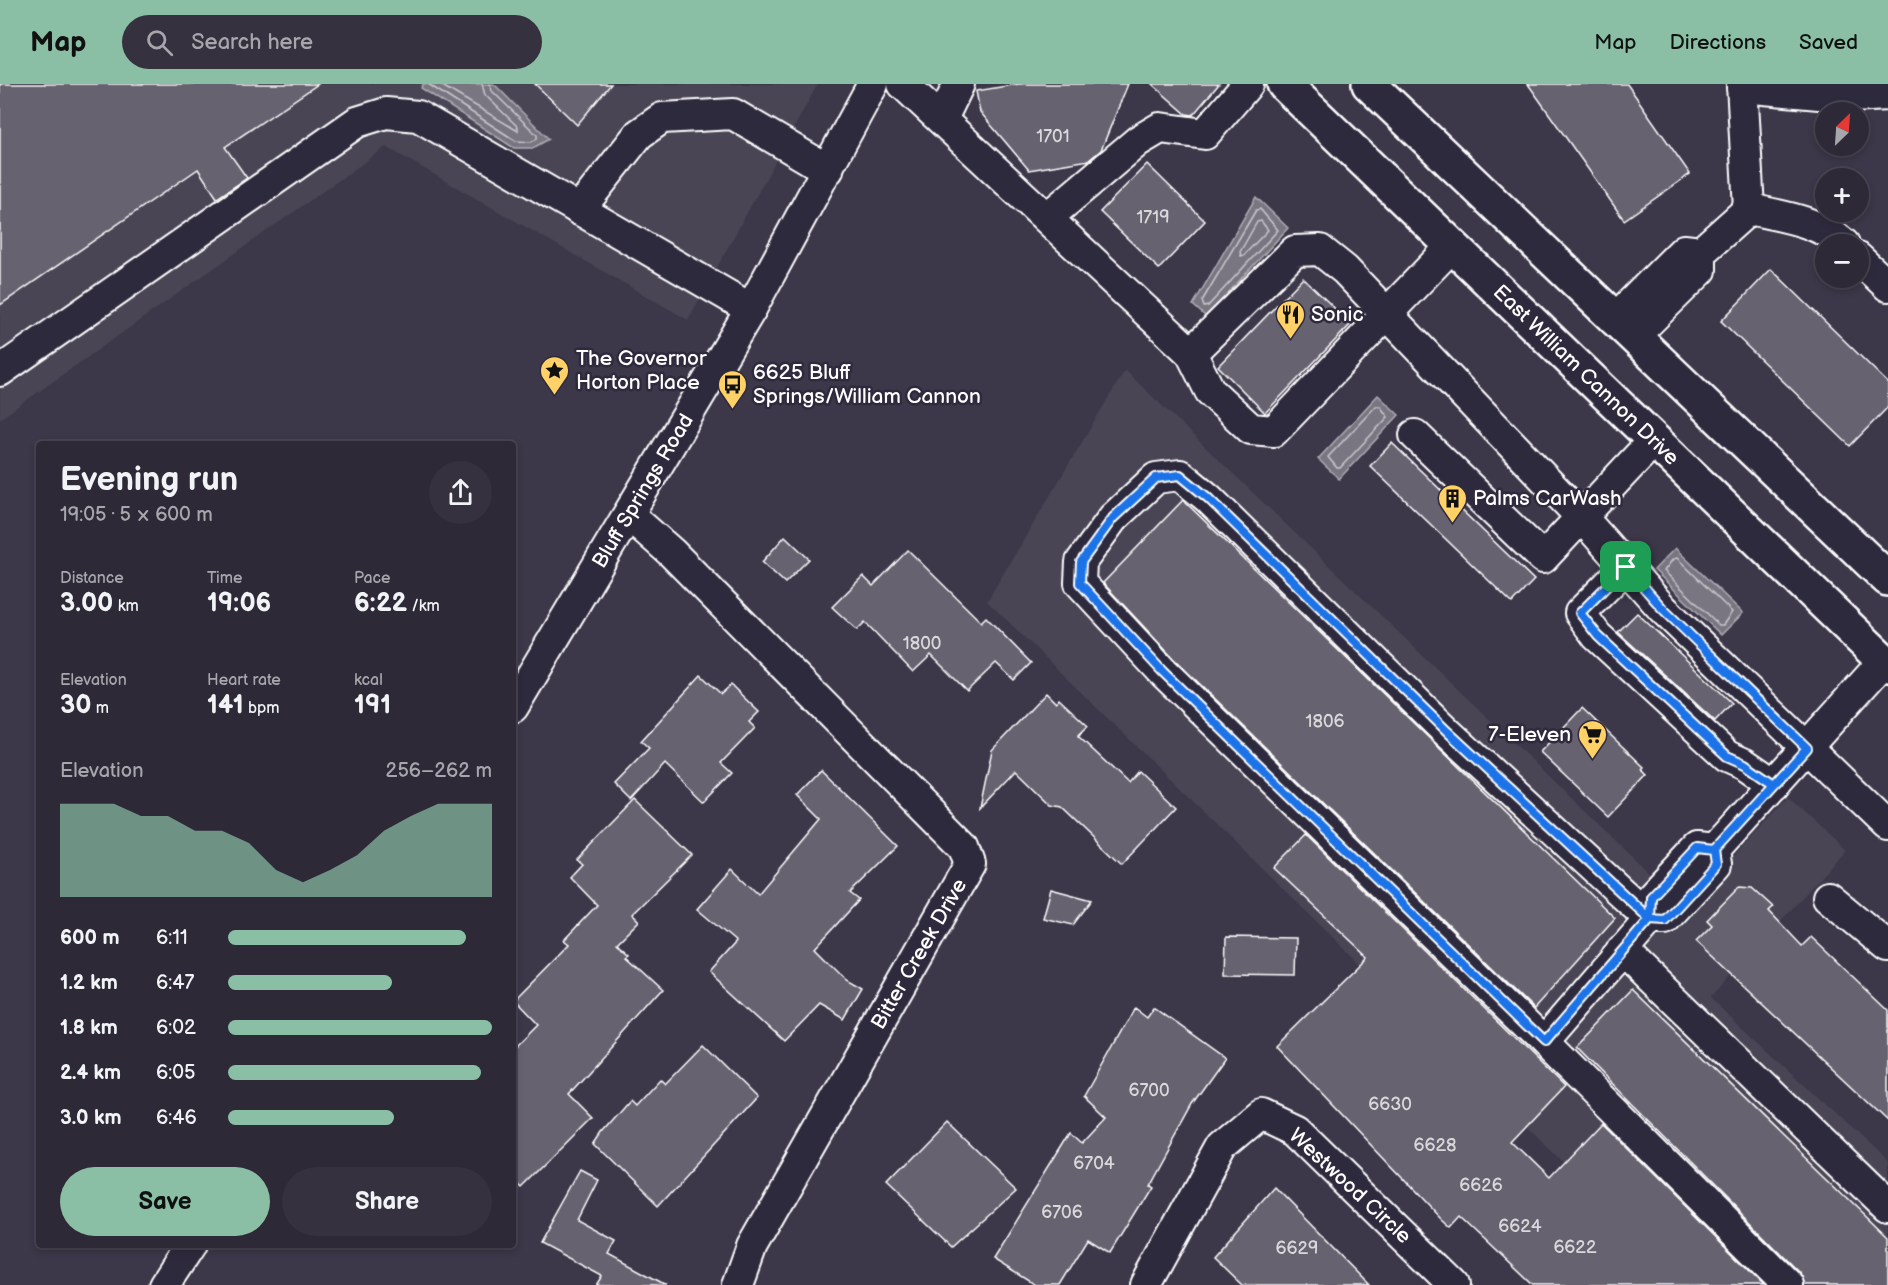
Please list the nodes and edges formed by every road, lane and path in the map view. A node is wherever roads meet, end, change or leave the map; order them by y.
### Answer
1 (873, 84) edge
2 (903, 84) edge
3 (959, 84) edge
4 (1248, 84) edge
5 (1284, 84) edge
6 (1369, 84) edge
7 (1742, 85) edge
8 (1888, 95) edge
9 (942, 118) junction
10 (828, 170) junction
11 (1749, 209) junction
12 (579, 210) junction
13 (1048, 217) junction
14 (1831, 234) edge
15 (1452, 246) junction
16 (1869, 268) edge
17 (1888, 286) edge
18 (751, 309) junction
19 (1387, 315) junction
20 (1624, 328) junction
21 (1191, 353) junction
22 (0, 370) edge
23 (1414, 435) dead end
24 (1654, 440) junction
25 (629, 515) junction
26 (1581, 516) junction
27 (1626, 567) junction
28 (1888, 579) edge
29 (1887, 661) edge
30 (516, 702) edge
31 (1807, 748) junction
32 (1774, 784) junction
33 (1888, 826) edge
34 (1828, 897) dead end
35 (1650, 919) junction
36 (1888, 947) edge
37 (1622, 950) junction
38 (1544, 1042) junction
39 (1888, 1207) edge
40 (188, 1248) edge
41 (164, 1285) edge
42 (738, 1285) edge
43 (1146, 1285) edge
44 (1454, 1285) edge
45 (1788, 1285) edge

1 - 10 street, Bluff Springs Road
2 - 9 street
3 - 9 street
4 - 13 street
5 - 15 main road, East William Cannon Drive
6 - 20 main road
7 - 8 street
7 - 11 street
9 - 13 street
10 - 12 street
10 - 18 street, Bluff Springs Road
11 - 14 street
11 - 20 street
12 - 18 street
12 - 22 street
13 - 21 street
15 - 19 street
15 - 24 main road, East William Cannon Drive
16 - 17 street
18 - 25 street, Bluff Springs Road
19 - 21 street
19 - 21 street
19 - 26 street
20 - 28 main road
23 - 26 street
24 - 26 street
24 - 29 main road, East William Cannon Drive
25 - 30 street, Bluff Springs Road
25 - 42 street, Bitter Creek Drive
26 - 27 street
27 - 31 street
27 - 32 street
29 - 31 street
31 - 32 street
31 - 33 street
32 - 35 street
34 - 36 street
35 - 37 street
35 - 38 street
37 - 38 street
37 - 39 street
38 - 45 street
40 - 41 street
43 - 44 street, Westwood Circle

